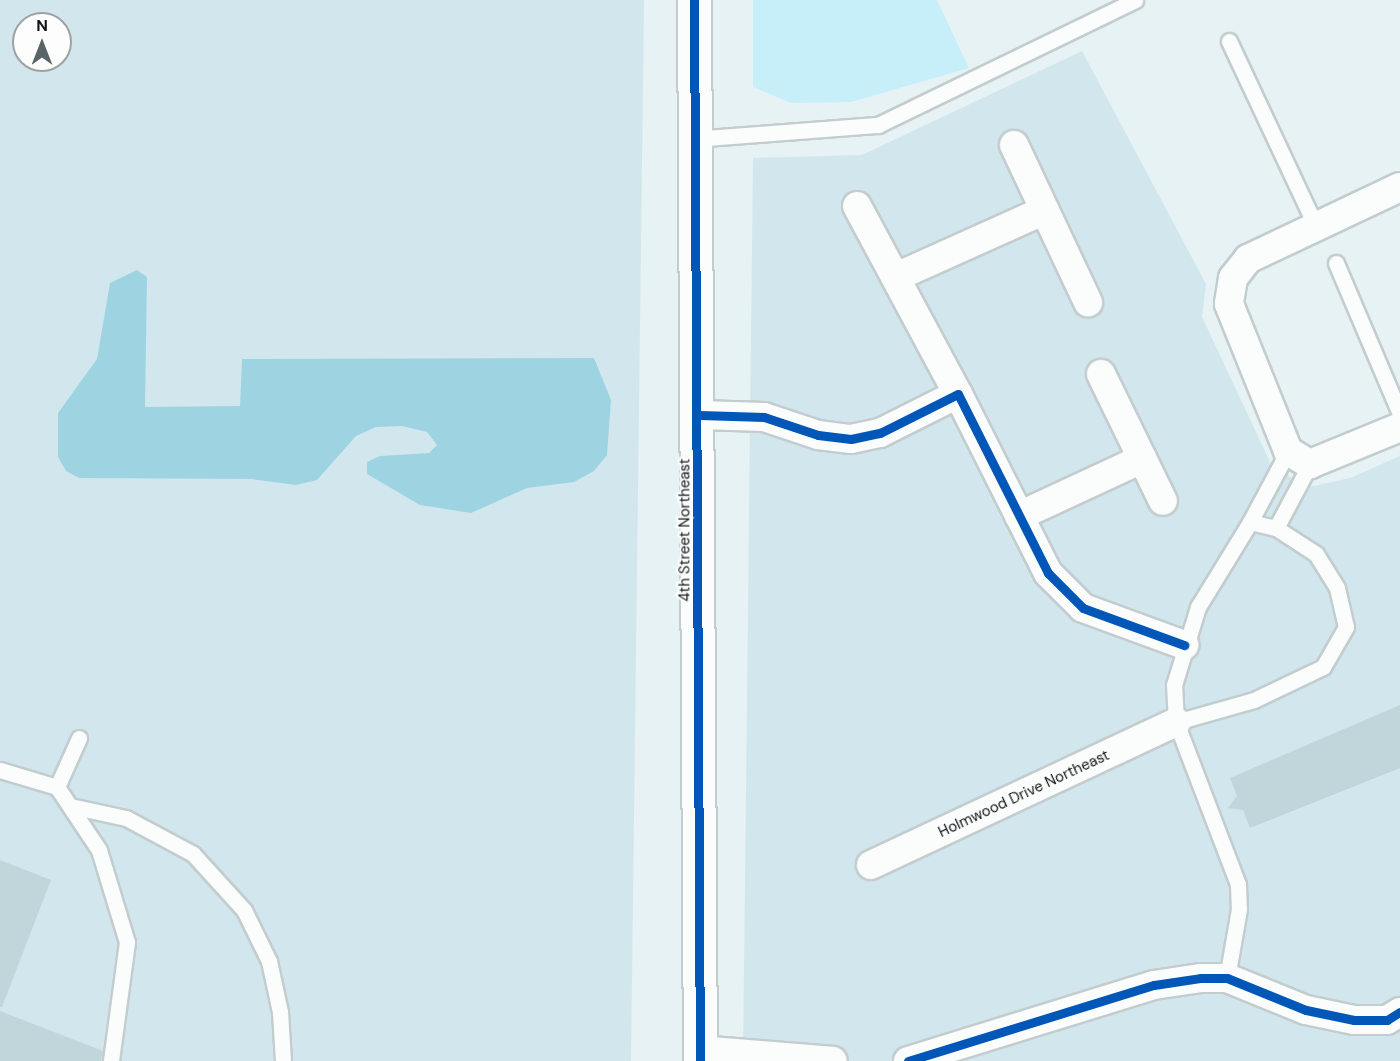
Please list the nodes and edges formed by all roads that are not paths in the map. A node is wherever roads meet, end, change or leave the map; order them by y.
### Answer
1 (694, 0) edge
2 (1135, 0) edge
3 (1229, 41) dead end
4 (694, 139) junction
5 (1014, 145) dead end
6 (1400, 187) edge
7 (857, 206) dead end
8 (1045, 210) junction
9 (1316, 227) junction
10 (1336, 263) dead end
11 (896, 277) junction
12 (1088, 302) dead end
13 (1101, 374) dead end
14 (958, 394) junction
15 (1400, 414) edge
16 (700, 415) junction
17 (1400, 427) edge
18 (1299, 457) junction
19 (1142, 459) junction
20 (1162, 501) dead end
21 (1019, 516) junction
22 (1250, 522) junction
23 (1276, 528) junction
24 (1184, 645) junction
25 (1176, 722) junction
26 (79, 738) dead end
27 (0, 770) edge
28 (57, 787) junction
29 (75, 807) junction
30 (871, 865) dead end
31 (1227, 978) junction
32 (1400, 1012) edge
33 (700, 1056) edge
34 (111, 1061) edge
35 (283, 1061) edge
36 (833, 1061) edge
37 (908, 1061) edge

1 - 4 street, 4th Street Northeast
2 - 4 lane
3 - 9 lane
4 - 16 street, 4th Street Northeast
5 - 8 street
6 - 9 street
7 - 11 street
8 - 11 street
8 - 12 street
9 - 18 street
10 - 15 lane
11 - 14 street
13 - 19 street
14 - 16 street
14 - 21 street
16 - 33 street, 4th Street Northeast
17 - 18 street
18 - 22 lane
18 - 23 lane
19 - 20 street
19 - 21 street
21 - 24 street
22 - 23 lane
22 - 24 lane
23 - 25 lane
24 - 25 lane
25 - 30 street, Holmwood Drive Northeast
25 - 31 lane
26 - 28 lane
27 - 28 lane
28 - 29 lane
29 - 34 lane
29 - 35 lane
31 - 32 street
31 - 37 street
33 - 36 street

